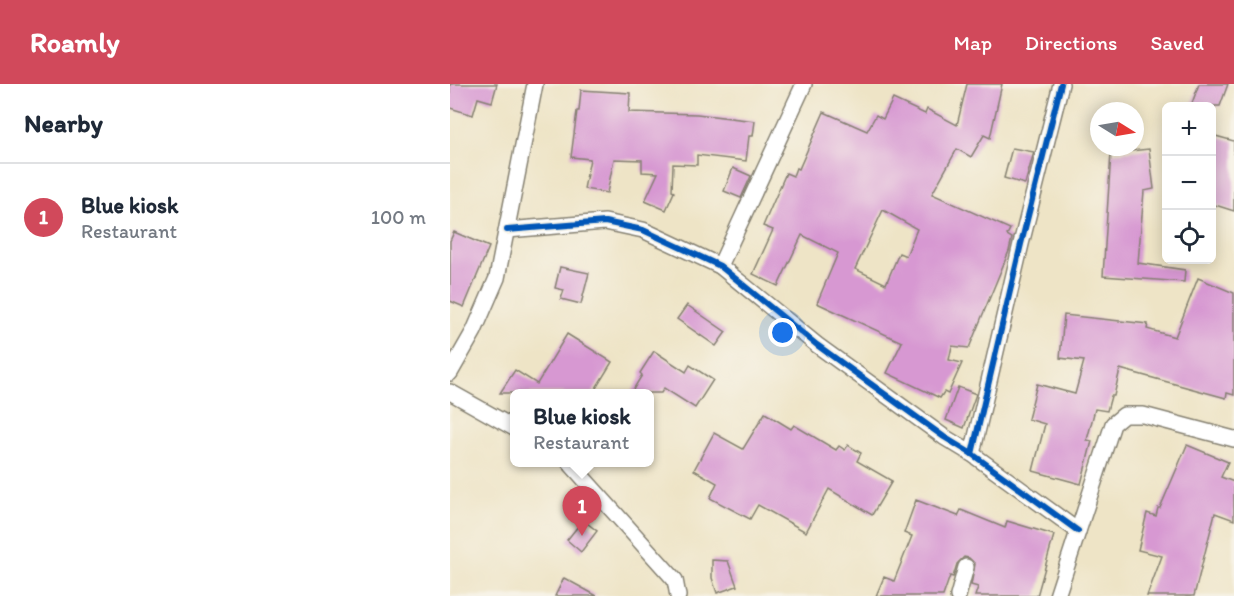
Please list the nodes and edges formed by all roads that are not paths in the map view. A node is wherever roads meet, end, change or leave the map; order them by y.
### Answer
1 (535, 84) edge
2 (804, 84) edge
3 (1061, 84) edge
4 (507, 230) junction
5 (720, 266) junction
6 (450, 373) edge
7 (450, 392) edge
8 (510, 426) edge
9 (1234, 439) edge
10 (972, 454) junction
11 (573, 467) edge
12 (1078, 531) junction
13 (966, 567) dead end
14 (678, 596) edge
15 (958, 596) edge
16 (1058, 596) edge

1 - 4 street
2 - 5 street
3 - 10 street
4 - 5 street
4 - 6 street
5 - 10 street
7 - 8 street
9 - 12 street
10 - 12 street
11 - 14 street
12 - 16 street
13 - 15 street

